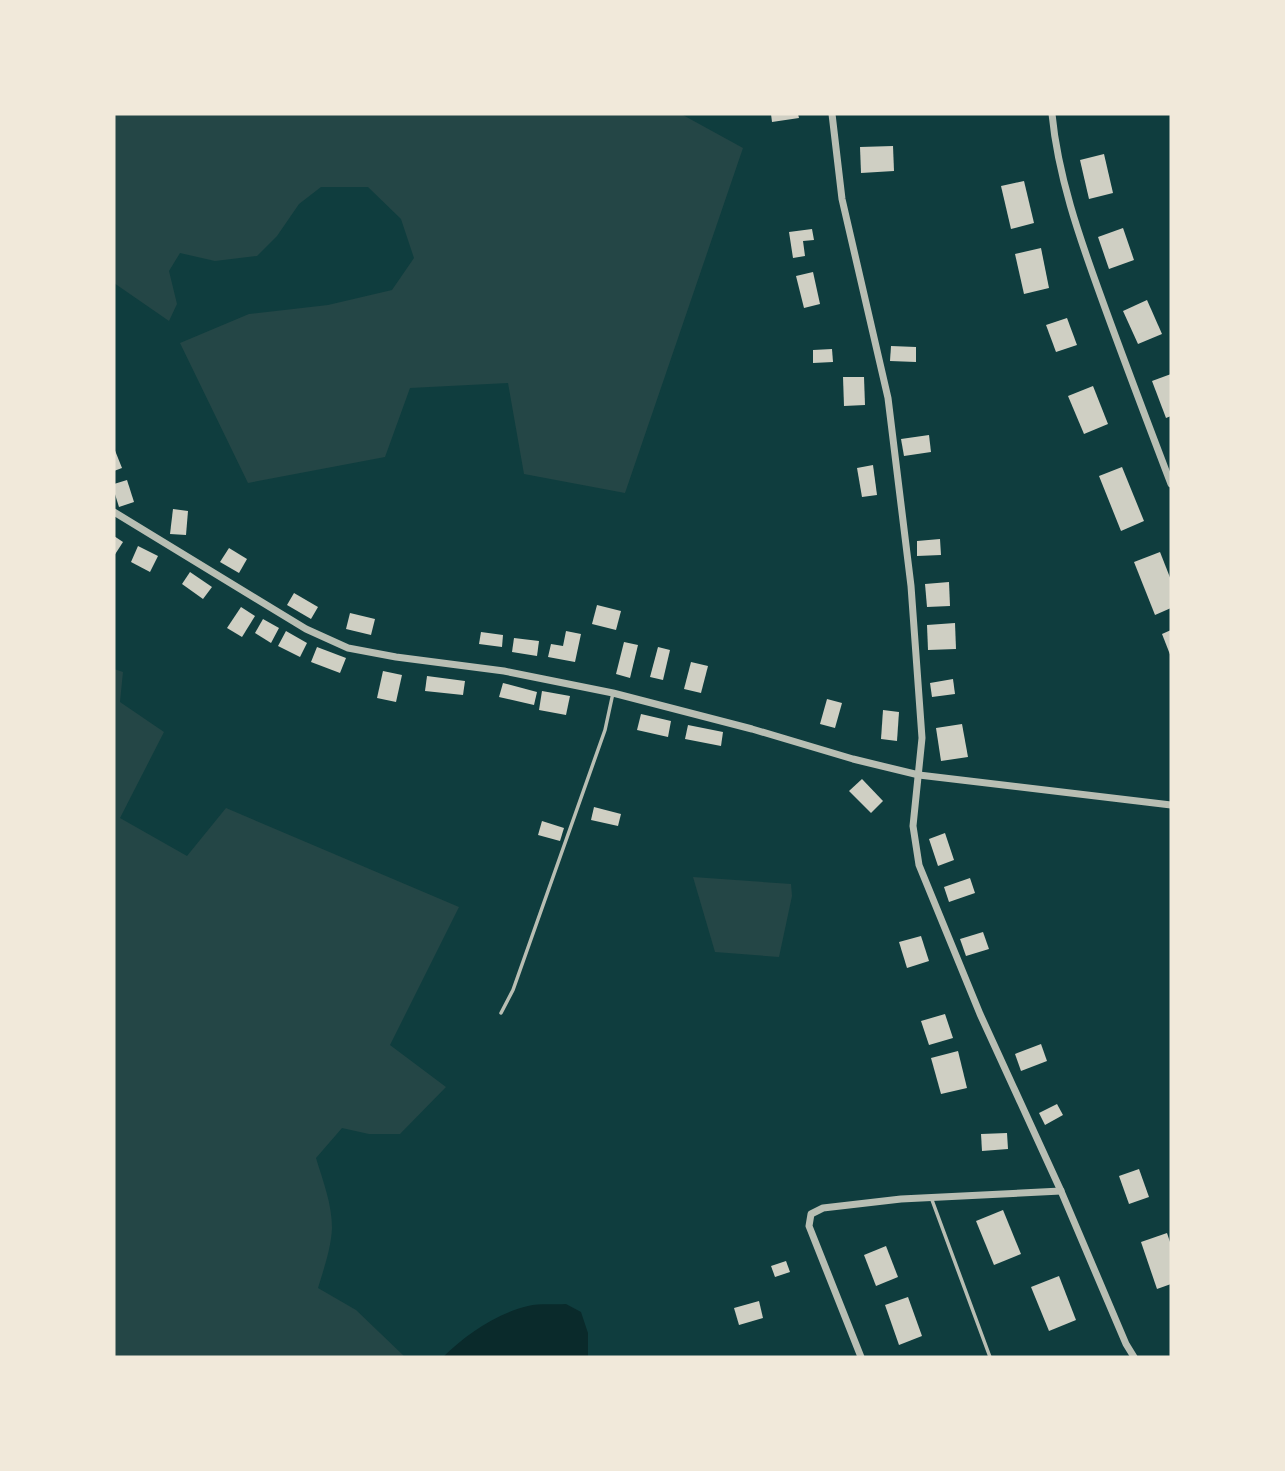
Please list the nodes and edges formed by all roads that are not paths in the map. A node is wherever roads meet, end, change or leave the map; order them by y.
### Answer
1 (832, 114) edge
2 (1052, 114) edge
3 (1171, 484) edge
4 (114, 512) edge
5 (613, 693) junction
6 (919, 775) junction
7 (1171, 805) edge
8 (501, 1013) dead end
9 (1061, 1191) junction
10 (932, 1198) junction
11 (861, 1357) edge
12 (990, 1357) edge
13 (1133, 1357) edge

1 - 6 street
2 - 3 street
4 - 5 street
5 - 6 street
5 - 8 lane
6 - 7 street
6 - 9 street
9 - 10 street
9 - 13 street
10 - 11 street
10 - 12 lane

